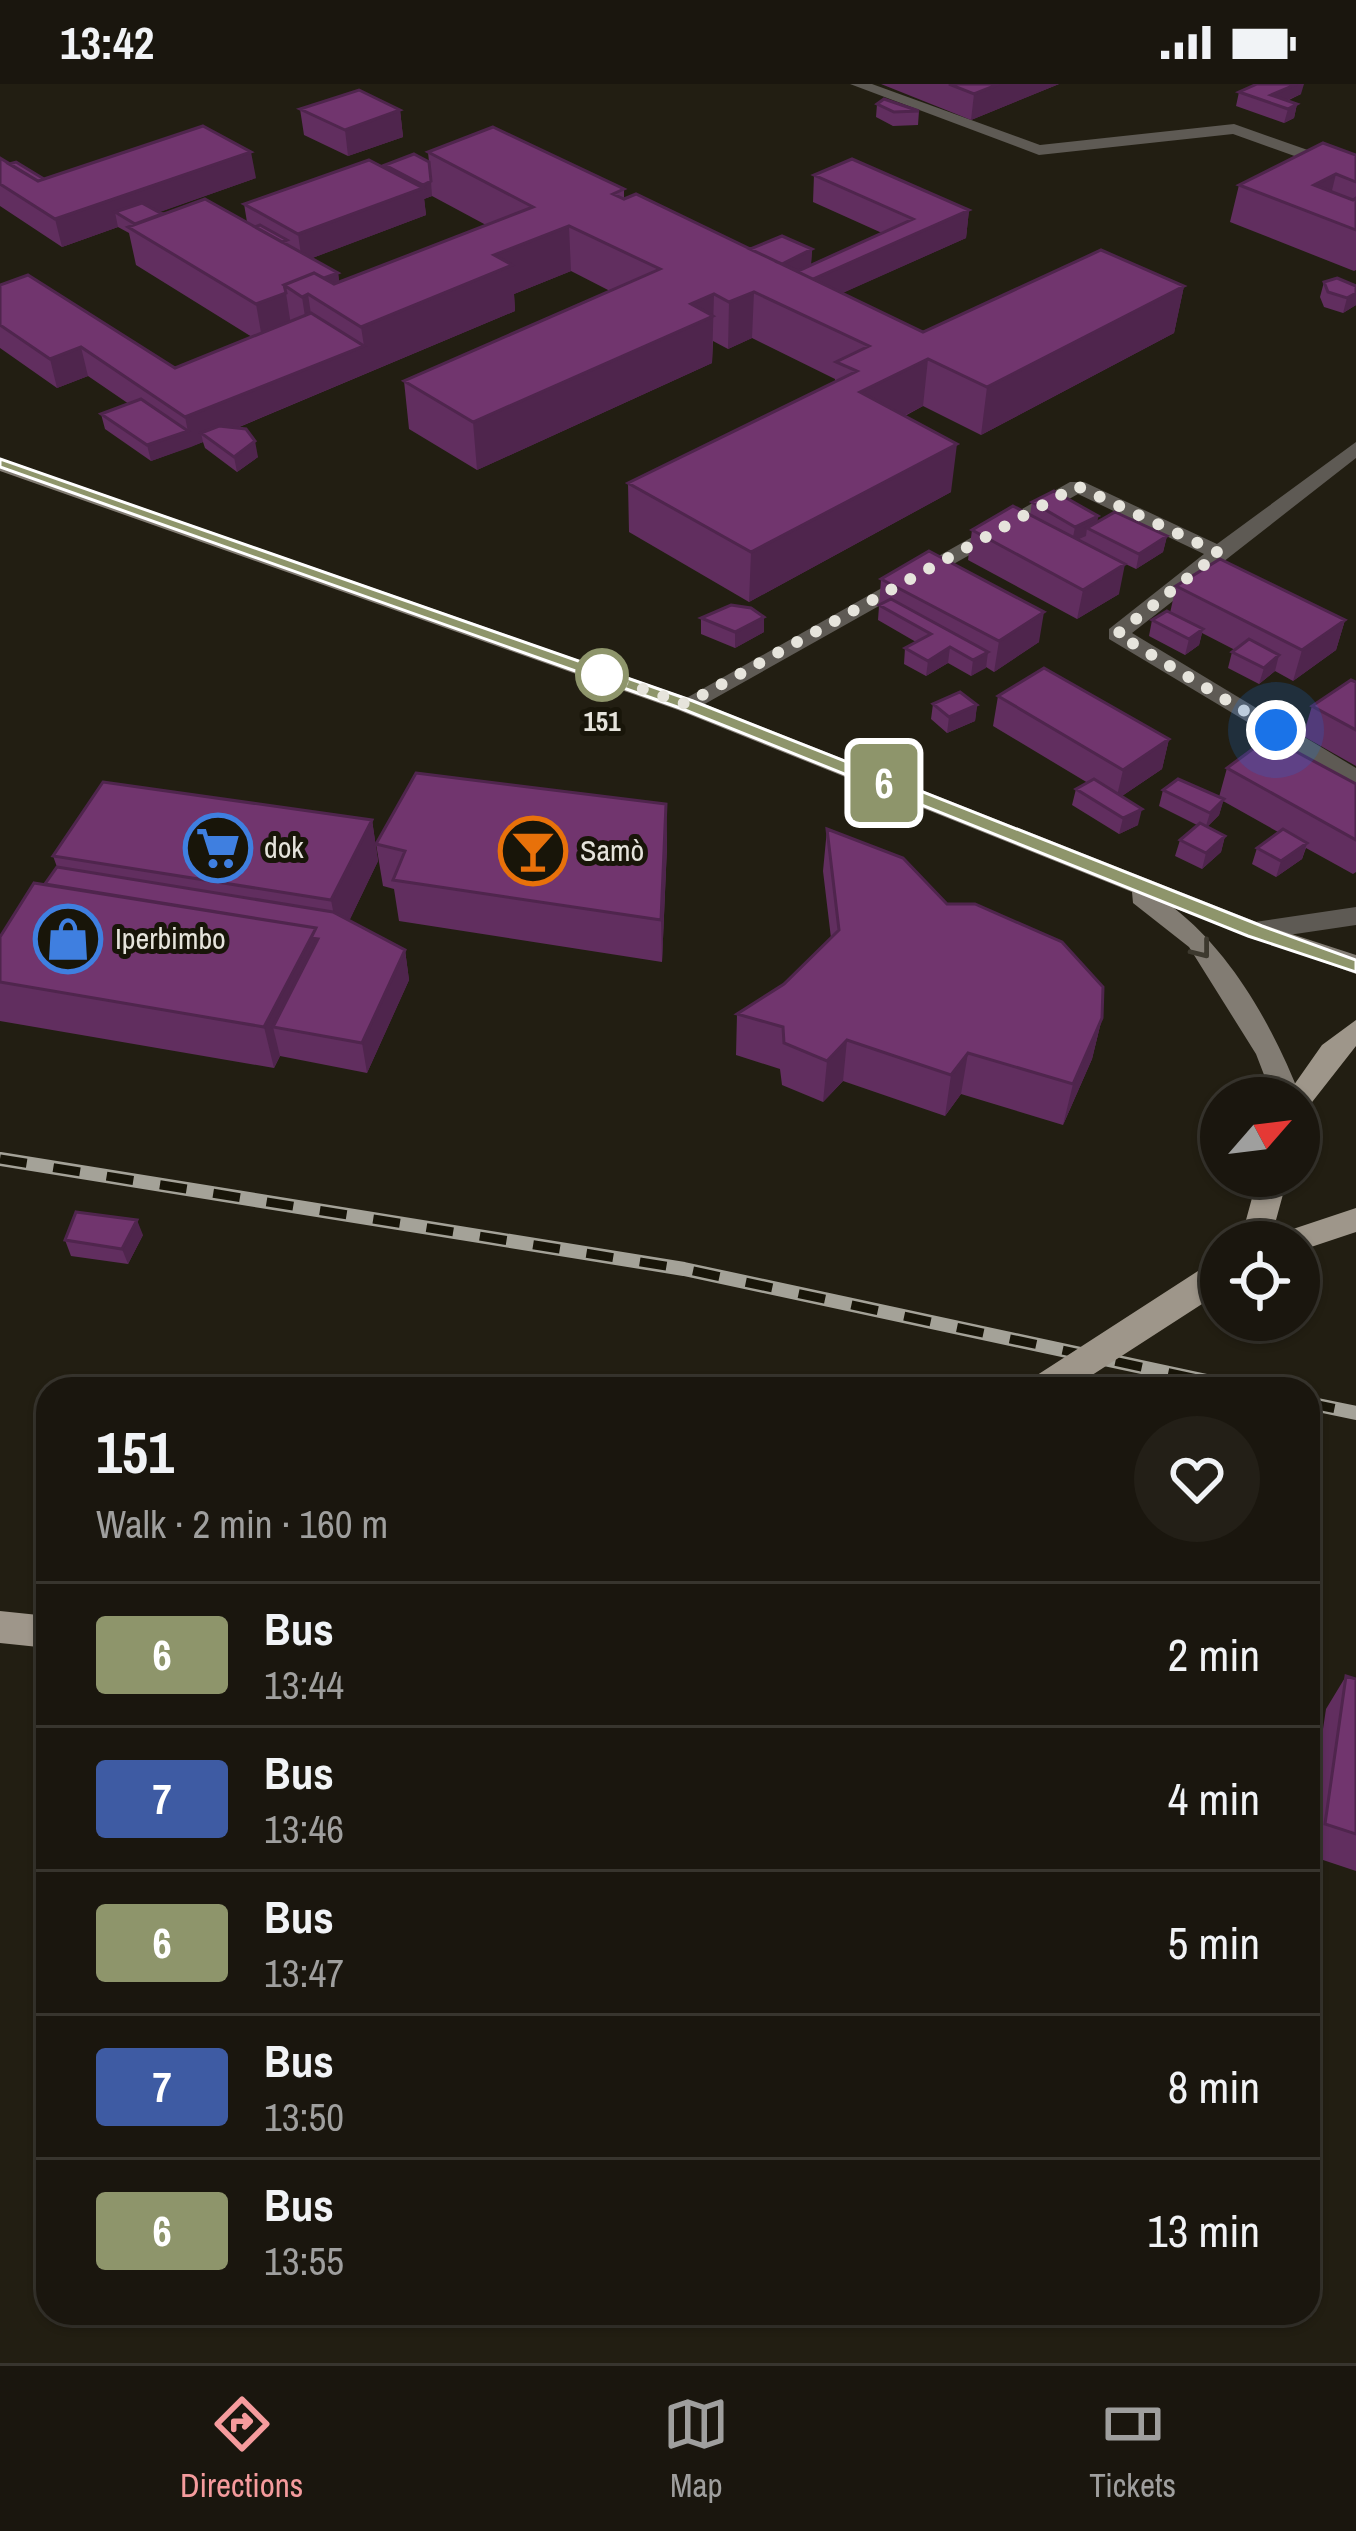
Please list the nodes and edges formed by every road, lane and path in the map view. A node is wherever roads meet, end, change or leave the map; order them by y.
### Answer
1 (858, 84) edge
2 (1356, 172) edge
3 (1356, 448) edge
4 (0, 464) edge
5 (1219, 553) junction
6 (686, 704) junction
7 (1356, 778) edge
8 (1114, 874) junction
9 (1356, 916) edge
10 (1255, 931) junction
11 (1356, 965) edge
12 (1356, 1030) edge
13 (1279, 1077) edge
14 (1314, 1077) edge
15 (1356, 1220) edge
16 (1320, 1232) edge
17 (1200, 1287) edge
18 (1061, 1377) edge
19 (0, 1627) edge
20 (36, 1631) edge

1 - 2 street
3 - 5 street
4 - 6 main road
5 - 6 street
5 - 7 street
6 - 8 main road
8 - 10 main road
8 -> 13 main road
9 - 10 street
10 - 11 main road
12 - 14 main road
15 - 16 main road
17 - 18 main road, bridge
19 - 20 main road

